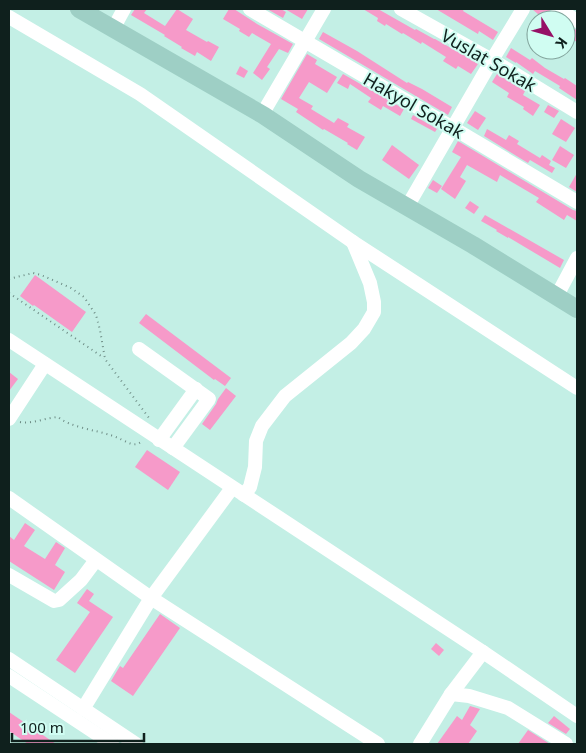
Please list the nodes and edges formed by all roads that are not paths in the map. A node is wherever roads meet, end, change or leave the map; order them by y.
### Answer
1 (79, 9) edge
2 (98, 9) edge
3 (250, 9) edge
4 (324, 9) edge
5 (401, 9) edge
6 (523, 9) edge
7 (558, 9) edge
8 (9, 17) edge
9 (119, 20) edge
10 (577, 21) edge
11 (305, 41) junction
12 (492, 60) junction
13 (265, 111) junction
14 (577, 112) edge
15 (454, 128) junction
16 (409, 202) junction
17 (577, 202) edge
18 (353, 242) junction
19 (577, 258) edge
20 (559, 293) junction
21 (577, 298) edge
22 (577, 309) edge
23 (9, 340) edge
24 (139, 349) dead end
25 (45, 364) junction
26 (577, 388) edge
27 (196, 389) junction
28 (9, 419) edge
29 (157, 436) junction
30 (173, 448) junction
31 (238, 491) junction
32 (9, 498) edge
33 (96, 560) junction
34 (9, 575) edge
35 (151, 598) junction
36 (483, 652) junction
37 (9, 659) edge
38 (9, 676) edge
39 (451, 694) junction
40 (83, 709) junction
41 (577, 716) edge
42 (112, 744) edge
43 (136, 744) edge
44 (378, 744) edge
45 (420, 744) edge
46 (566, 744) edge

1 - 9 main road
2 - 9 main road
3 - 11 street, Hakyol Sokak
4 - 11 street
5 - 12 street, Vuslat Sokak
6 - 12 street
7 - 10 street
8 - 18 street
9 - 13 main road
11 - 13 street
11 - 15 street, Hakyol Sokak
12 - 14 street, Vuslat Sokak
12 - 15 street
13 - 16 main road
15 - 16 street
15 - 17 street, Hakyol Sokak
16 - 20 main road
18 - 26 street
18 - 31 street
19 - 20 street
20 - 21 main road
20 - 22 main road
23 - 25 street
24 - 27 street
25 - 28 street
25 - 29 street
27 - 29 street
27 - 30 street
29 - 30 street
30 - 31 street
31 - 35 street
31 - 36 street
32 - 33 street
33 - 34 street
33 - 35 street
35 - 40 street
35 - 44 street
36 - 39 street
36 - 41 street
37 - 40 street
38 - 42 street
39 - 45 street
39 - 46 street
40 - 43 street

